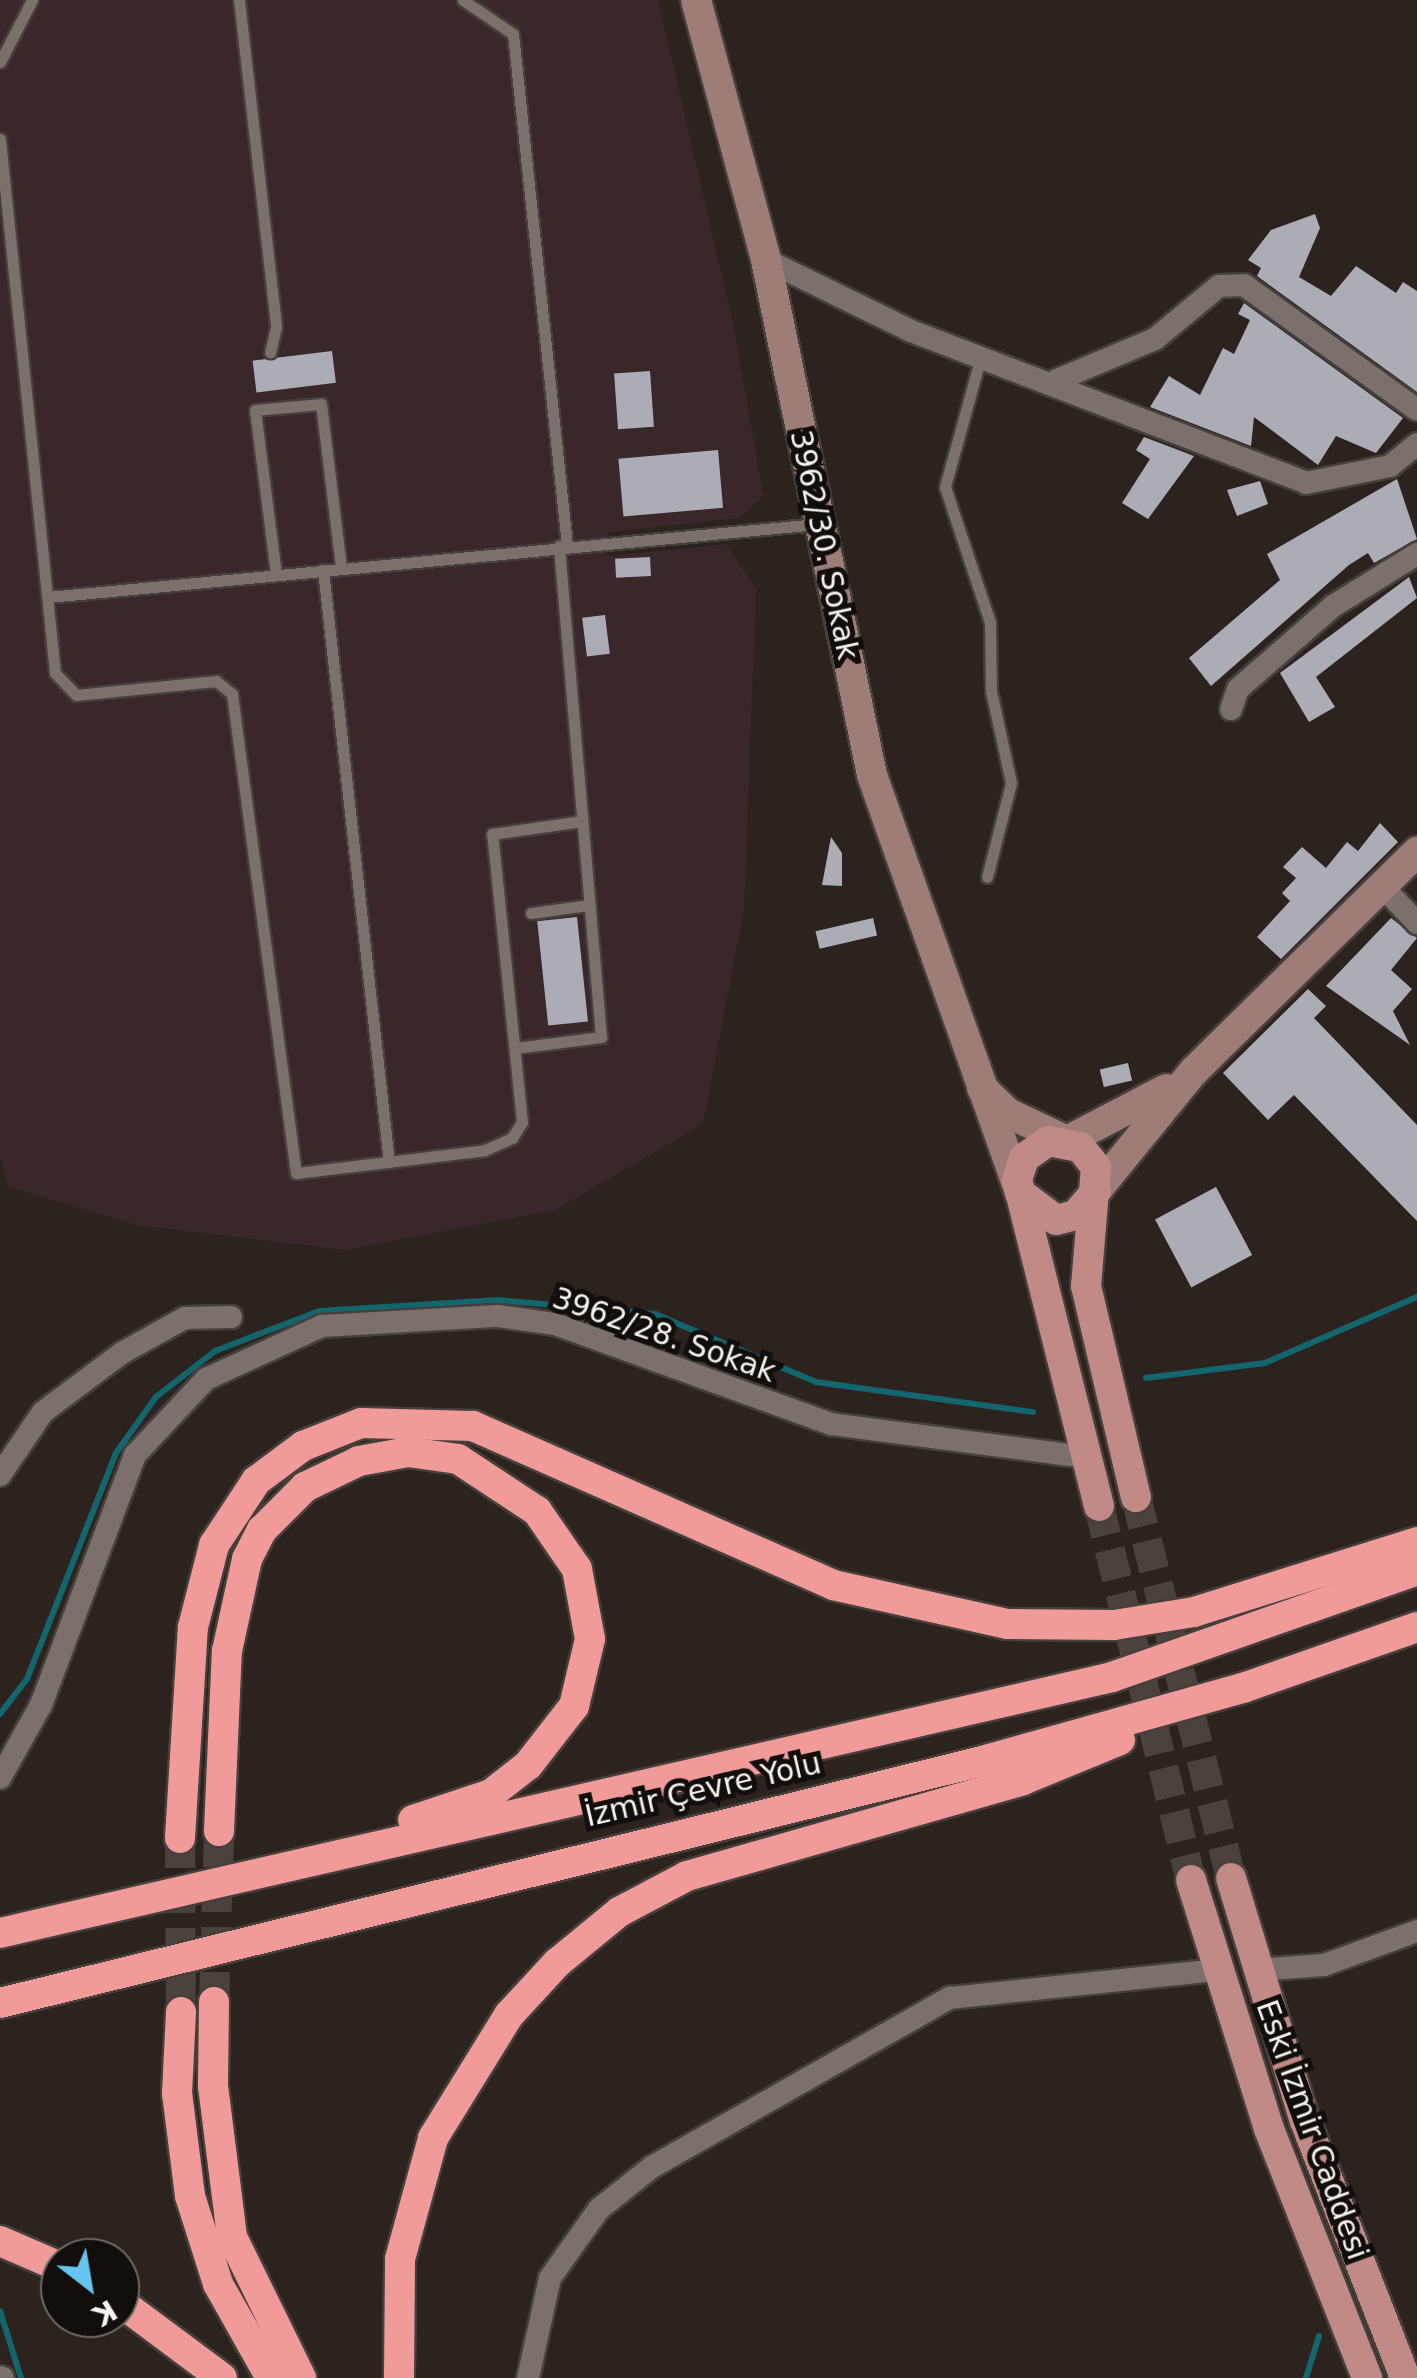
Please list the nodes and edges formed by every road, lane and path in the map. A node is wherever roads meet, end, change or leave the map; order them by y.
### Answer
1 (32, 0) edge
2 (240, 0) edge
3 (463, 0) edge
4 (696, 0) edge
5 (0, 62) edge
6 (0, 138) edge
7 (766, 260) junction
8 (270, 352) dead end
9 (982, 352) junction
10 (1055, 381) junction
11 (1417, 410) edge
12 (1417, 444) edge
13 (818, 524) junction
14 (563, 545) junction
15 (1417, 554) edge
16 (342, 568) junction
17 (323, 570) junction
18 (276, 574) junction
19 (48, 597) junction
20 (1231, 709) dead end
21 (582, 821) junction
22 (1417, 852) edge
23 (988, 877) dead end
24 (1382, 886) junction
25 (589, 905) junction
26 (531, 913) dead end
27 (1417, 924) edge
28 (515, 1048) junction
29 (1194, 1071) junction
30 (976, 1082) junction
31 (1067, 1141) junction
32 (389, 1162) junction
33 (1096, 1192) junction
34 (1020, 1193) junction
35 (231, 1317) dead end
36 (1085, 1457) junction
37 (0, 1475) edge
38 (1136, 1498) tunnel mouth
39 (1099, 1506) tunnel mouth
40 (1417, 1542) edge
41 (1417, 1570) edge
42 (1417, 1627) edge
43 (1243, 1688) junction
44 (0, 1778) edge
45 (219, 1831) tunnel mouth
46 (180, 1838) tunnel mouth
47 (1231, 1878) tunnel mouth
48 (1191, 1880) tunnel mouth
49 (175, 1887) junction
50 (1417, 1931) edge
51 (0, 1933) edge
52 (1217, 1970) junction
53 (1256, 1970) junction
54 (214, 2002) tunnel mouth
55 (0, 2004) edge
56 (181, 2012) tunnel mouth
57 (0, 2241) edge
58 (40, 2258) edge
59 (140, 2317) edge
60 (222, 2378) edge
61 (271, 2378) edge
62 (302, 2378) edge
63 (399, 2378) edge
64 (528, 2378) edge
65 (1367, 2378) edge
66 (1405, 2378) edge

1 - 5 lane
2 - 8 lane
3 - 14 lane
4 - 7 main road, 3962/30. Sokak
6 - 19 lane
7 - 9 street
7 - 13 main road, 3962/30. Sokak
9 - 10 street
9 - 23 lane
10 - 11 street
10 - 12 street
13 - 14 lane
13 - 30 main road, 3962/30. Sokak
14 - 16 lane
14 - 21 lane
15 - 20 street
16 - 17 lane
16 - 18 lane
17 - 18 lane
17 - 32 lane
18 - 19 lane
19 - 32 lane
21 - 25 lane
21 - 28 lane
22 - 24 main road
24 - 27 street
24 - 29 main road
25 - 26 lane
25 - 28 lane
28 - 32 lane
29 - 31 main road
29 - 33 main road
30 - 31 main road
30 - 34 main road, 3962/30. Sokak
31 - 33 main road
31 - 34 main road
33 - 34 main road
33 - 38 main road
34 - 36 main road
35 - 37 street
36 - 39 main road
36 - 44 street, 3962/28. Sokak
40 - 46 highway
41 - 49 highway, İzmir Çevre Yolu
42 - 43 highway, İzmir Çevre Yolu
43 - 55 highway, İzmir Çevre Yolu
43 - 63 highway
45 - 49 highway
47 - 53 main road, Eski İzmir Caddesi
48 - 52 main road, Eski İzmir Caddesi
49 - 51 highway, İzmir Çevre Yolu
50 - 53 street
52 - 64 street
52 - 65 main road, Eski İzmir Caddesi
53 - 66 main road, Eski İzmir Caddesi
54 - 62 highway
56 - 61 highway
57 - 58 highway
59 - 60 highway

